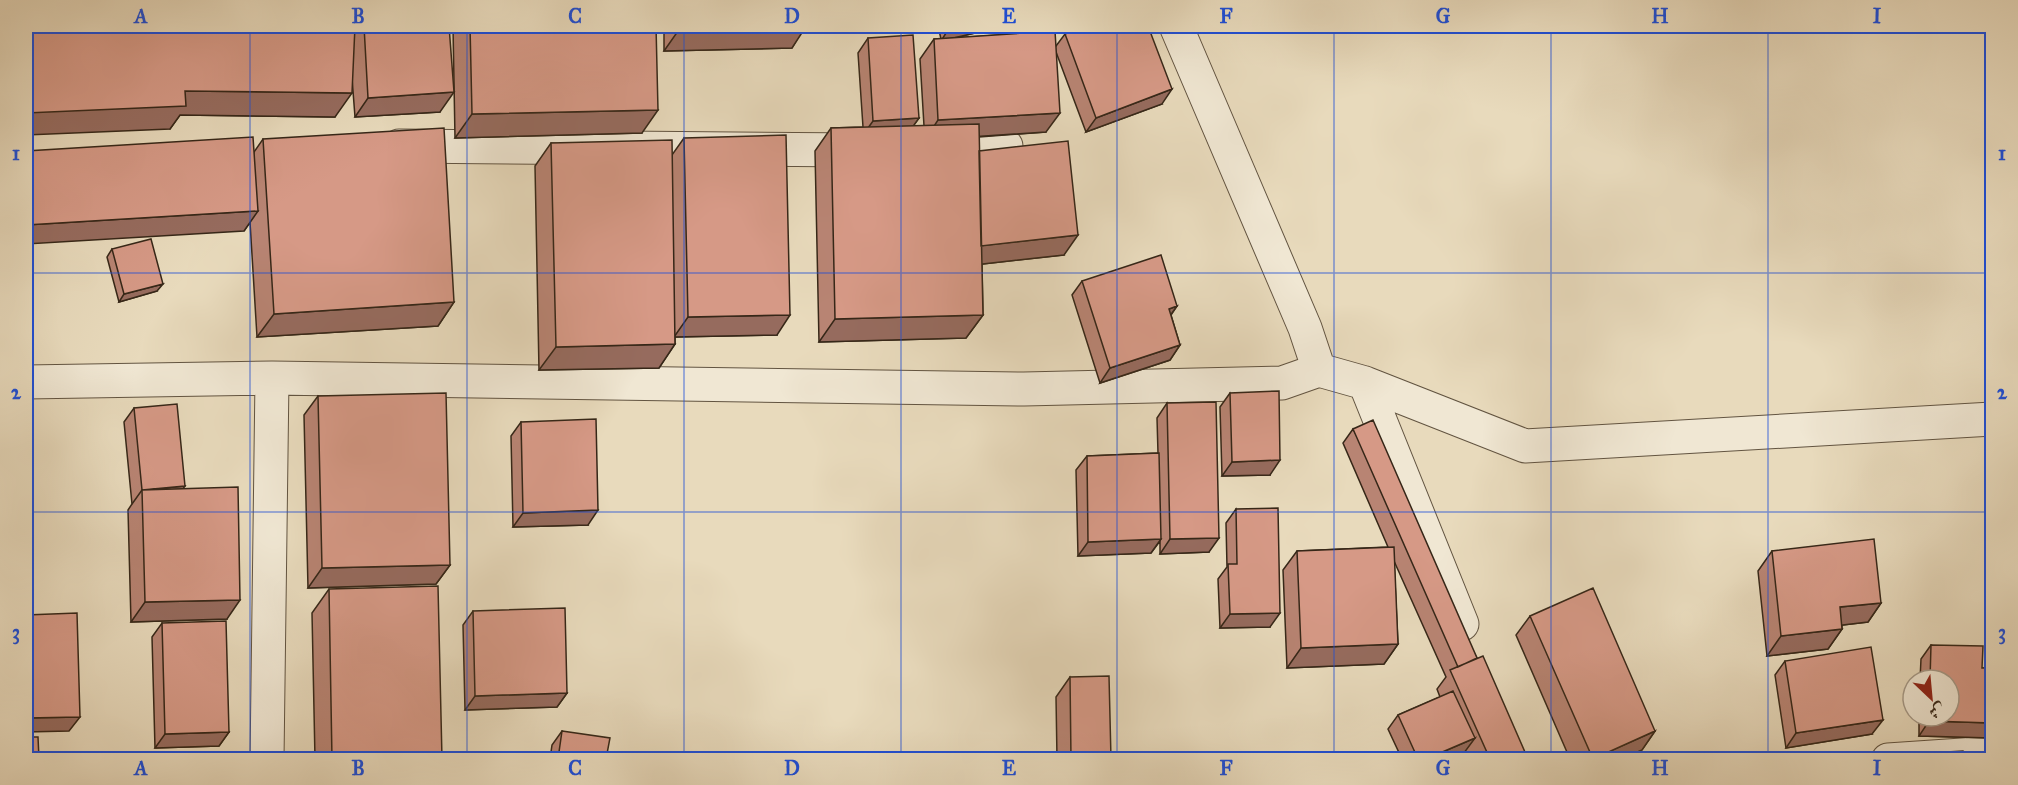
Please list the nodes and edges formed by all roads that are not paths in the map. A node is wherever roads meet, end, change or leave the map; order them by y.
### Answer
1 (1176, 26) edge
2 (371, 146) edge
3 (1006, 146) edge
4 (1319, 370) junction
5 (272, 378) junction
6 (26, 382) edge
7 (1365, 383) junction
8 (1992, 418) edge
9 (1462, 624) edge
10 (1992, 753) edge
11 (267, 759) edge
12 (1888, 759) edge

1 - 4 street
2 - 3 street
4 - 5 street
4 - 7 street
5 - 6 street
5 - 11 street
7 - 8 street
7 - 9 street
10 - 12 street

